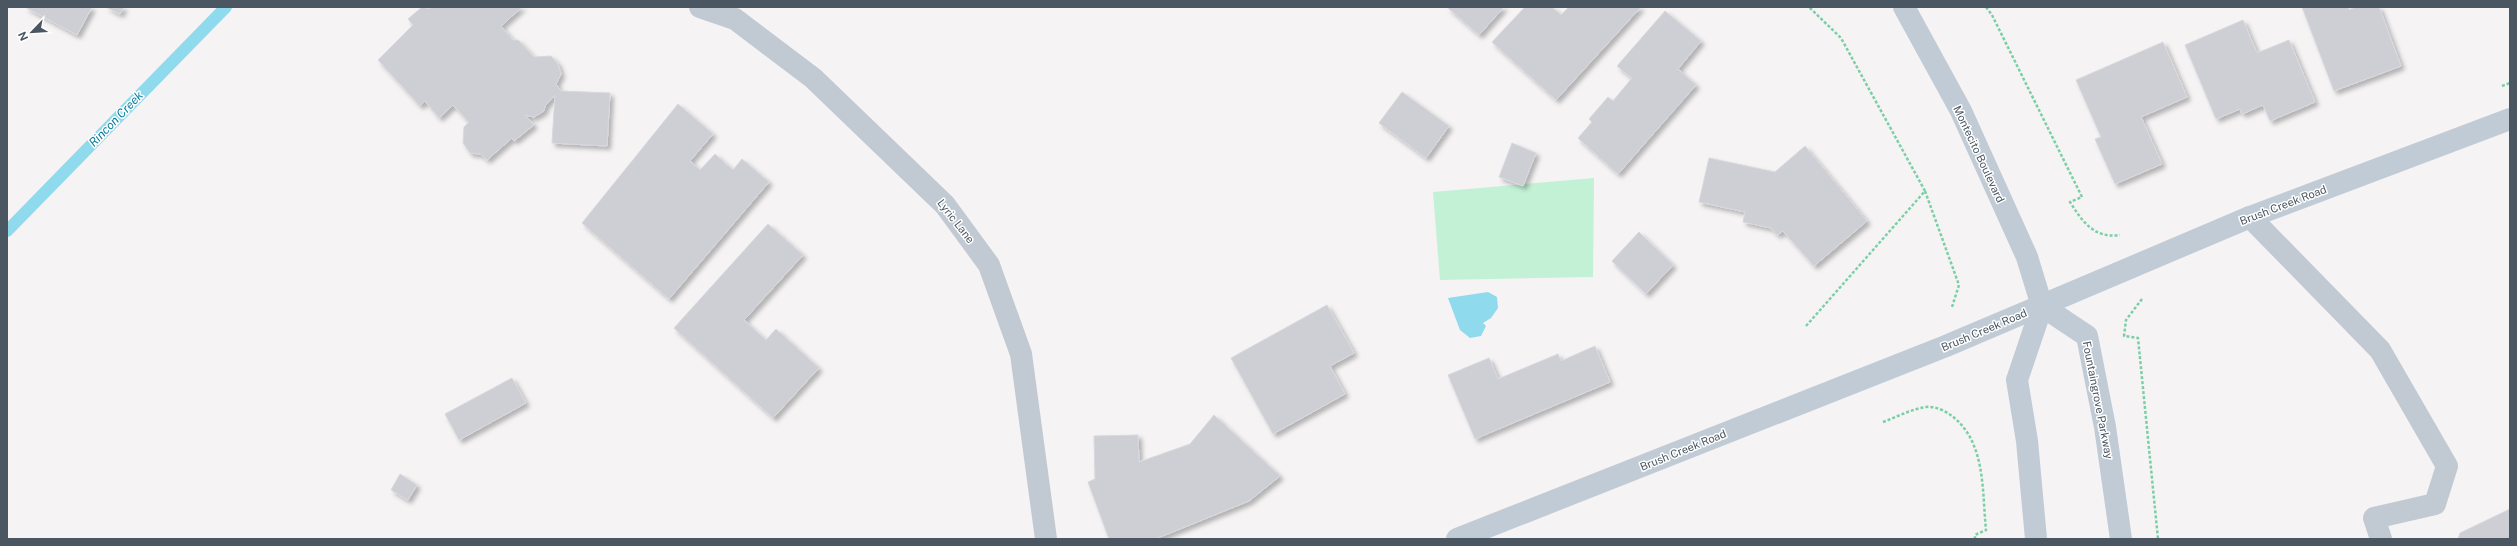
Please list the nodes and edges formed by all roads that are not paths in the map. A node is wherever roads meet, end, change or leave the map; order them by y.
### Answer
1 (700, 7) edge
2 (1904, 7) edge
3 (2510, 119) edge
4 (2250, 217) junction
5 (2042, 306) junction
6 (1486, 534) edge
7 (1046, 539) edge
8 (1457, 539) edge
9 (2036, 539) edge
10 (2121, 539) edge
11 (2381, 539) edge

1 - 7 street, Lyric Lane
2 - 5 street, Montecito Boulevard
3 - 4 street, Brush Creek Road
4 - 5 street, Brush Creek Road
4 - 11 street
5 - 6 street, Brush Creek Road
5 - 9 street
5 - 10 street, Fountaingrove Parkway
6 - 8 street, Brush Creek Road

